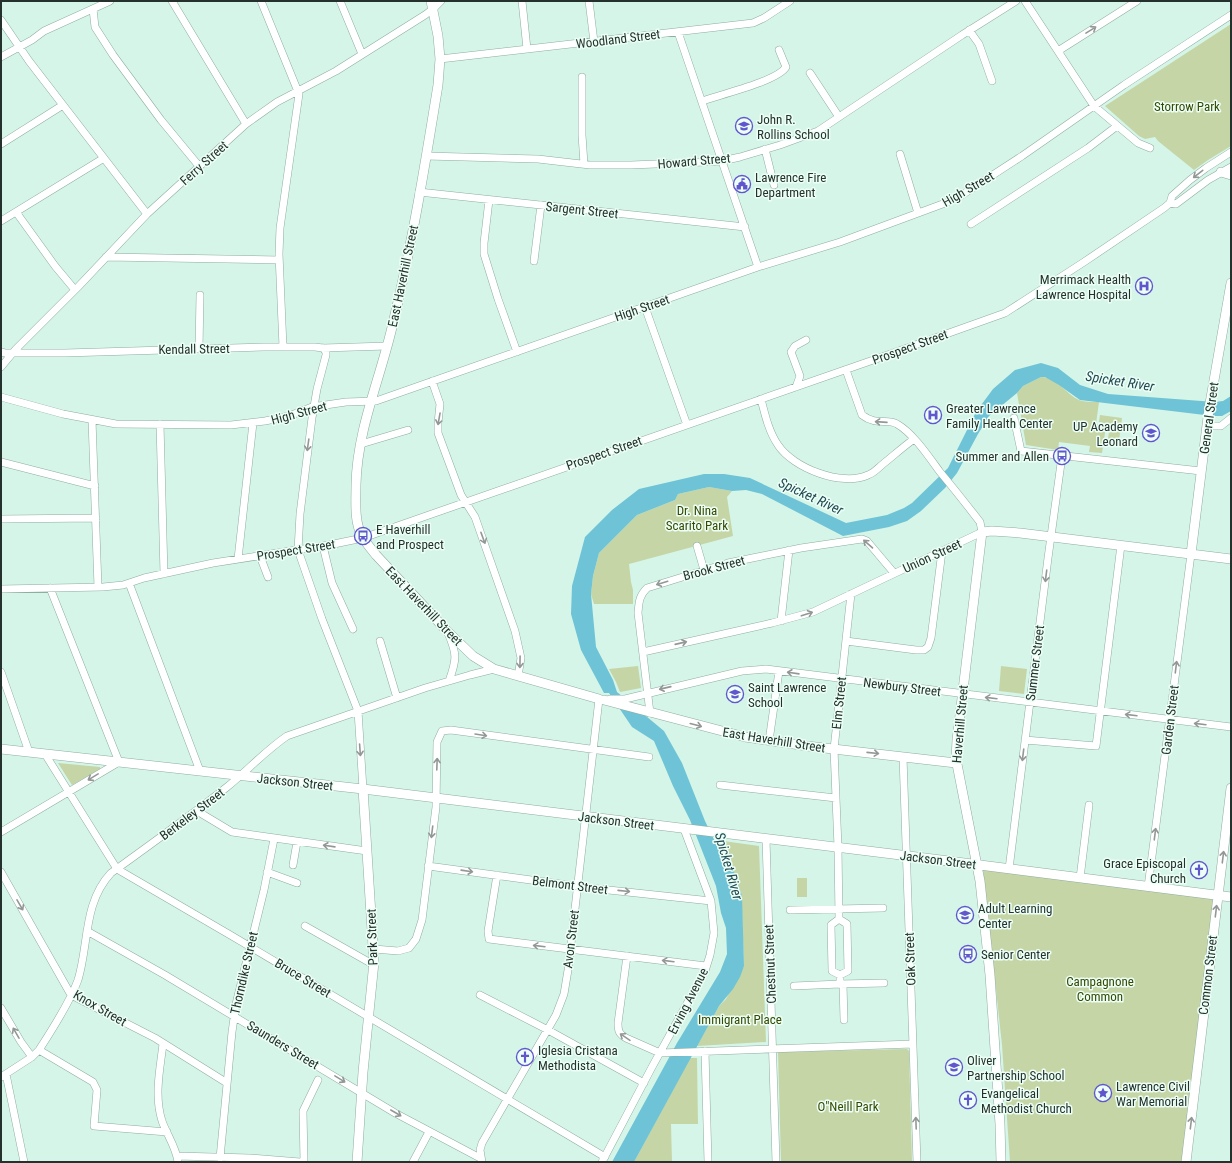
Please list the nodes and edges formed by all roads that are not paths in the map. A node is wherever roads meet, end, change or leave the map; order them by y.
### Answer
1 (110, 1) edge
2 (172, 1) edge
3 (261, 1) edge
4 (340, 1) edge
5 (440, 1) edge
6 (522, 1) edge
7 (589, 1) edge
8 (790, 1) edge
9 (1016, 1) edge
10 (1025, 1) edge
11 (1137, 1) edge
12 (432, 5) edge
13 (93, 9) junction
14 (1231, 15) edge
15 (1, 20) edge
16 (969, 30) junction
17 (678, 32) junction
18 (594, 42) junction
19 (19, 47) junction
20 (527, 49) junction
21 (779, 50) dead end
22 (1058, 51) junction
23 (362, 54) junction
24 (1, 57) edge
25 (440, 59) junction
26 (810, 73) dead end
27 (582, 77) dead end
28 (992, 81) dead end
29 (298, 90) junction
30 (702, 101) junction
31 (63, 105) junction
32 (1094, 106) junction
33 (839, 117) junction
34 (246, 124) junction
35 (1117, 126) junction
36 (1, 144) edge
37 (1150, 148) dead end
38 (765, 149) junction
39 (1231, 152) edge
40 (900, 154) dead end
41 (426, 156) junction
42 (104, 158) junction
43 (722, 161) junction
44 (584, 164) junction
45 (199, 166) junction
46 (1231, 168) edge
47 (1221, 172) junction
48 (1231, 175) edge
49 (774, 185) dead end
50 (419, 192) junction
51 (489, 200) junction
52 (1170, 203) junction
53 (541, 205) junction
54 (16, 212) junction
55 (918, 213) junction
56 (147, 214) junction
57 (1, 221) edge
58 (971, 224) dead end
59 (745, 227) junction
60 (106, 257) junction
61 (279, 260) junction
62 (534, 261) dead end
63 (758, 267) junction
64 (1231, 283) edge
65 (75, 290) junction
66 (200, 294) dead end
67 (645, 307) junction
68 (806, 340) dead end
69 (387, 346) junction
70 (283, 347) junction
71 (323, 348) junction
72 (199, 349) junction
73 (1, 352) edge
74 (517, 352) junction
75 (13, 353) junction
76 (1, 367) edge
77 (846, 370) junction
78 (432, 381) junction
79 (796, 387) junction
80 (1, 397) edge
81 (761, 399) junction
82 (372, 401) junction
83 (314, 407) junction
84 (1014, 418) dead end
85 (1231, 418) edge
86 (92, 420) junction
87 (253, 423) junction
88 (160, 424) junction
89 (1207, 424) junction
90 (687, 425) junction
91 (408, 430) dead end
92 (914, 439) junction
93 (360, 444) junction
94 (1062, 456) junction
95 (1, 462) edge
96 (1201, 471) junction
97 (95, 486) junction
98 (467, 502) junction
99 (96, 518) junction
100 (1, 519) edge
101 (982, 532) junction
102 (1051, 537) junction
103 (363, 538) junction
104 (1121, 545) junction
105 (323, 546) junction
106 (697, 546) dead end
107 (298, 550) junction
108 (789, 550) junction
109 (942, 551) junction
110 (1191, 554) junction
111 (260, 556) junction
112 (238, 559) junction
113 (1231, 559) edge
114 (704, 570) junction
115 (894, 573) junction
116 (164, 574) junction
117 (268, 577) dead end
118 (129, 583) junction
119 (98, 587) junction
120 (50, 588) junction
121 (1, 590) edge
122 (851, 594) junction
123 (781, 621) junction
124 (353, 629) dead end
125 (447, 631) junction
126 (846, 641) junction
127 (380, 642) dead end
128 (643, 652) junction
129 (494, 669) junction
130 (779, 671) junction
131 (1, 672) edge
132 (518, 676) junction
133 (842, 679) junction
134 (449, 681) junction
135 (645, 694) junction
136 (962, 694) junction
137 (397, 698) junction
138 (603, 700) junction
139 (1030, 702) junction
140 (358, 711) junction
141 (1100, 711) junction
142 (648, 712) junction
143 (1170, 720) junction
144 (1231, 728) edge
145 (1025, 740) junction
146 (769, 741) junction
147 (1, 749) edge
148 (834, 749) junction
149 (594, 750) junction
150 (29, 752) junction
151 (45, 754) junction
152 (649, 757) dead end
153 (903, 757) junction
154 (119, 762) junction
155 (956, 763) junction
156 (200, 771) junction
157 (241, 776) junction
158 (720, 785) dead end
159 (1231, 788) edge
160 (363, 789) junction
161 (68, 792) junction
162 (836, 798) junction
163 (436, 799) junction
164 (1089, 805) dead end
165 (197, 812) junction
166 (586, 817) junction
167 (686, 829) junction
168 (1, 832) edge
169 (274, 839) junction
170 (766, 839) junction
171 (297, 842) junction
172 (838, 847) junction
173 (368, 851) junction
174 (907, 856) junction
175 (293, 864) dead end
176 (977, 865) junction
177 (428, 866) junction
178 (117, 869) junction
179 (1009, 869) junction
180 (1, 872) edge
181 (268, 872) junction
182 (497, 875) junction
183 (1080, 878) junction
184 (297, 883) dead end
185 (578, 886) junction
186 (1148, 887) junction
187 (1218, 896) junction
188 (1231, 897) edge
189 (712, 901) junction
190 (883, 908) dead end
191 (838, 909) junction
192 (790, 910) dead end
193 (839, 920) junction
194 (305, 926) dead end
195 (87, 931) junction
196 (250, 946) junction
197 (374, 949) junction
198 (570, 950) junction
199 (627, 956) junction
200 (374, 965) junction
201 (706, 966) junction
202 (840, 975) junction
203 (884, 983) dead end
204 (842, 984) junction
205 (794, 986) dead end
206 (71, 994) junction
207 (480, 995) dead end
208 (1, 1008) edge
209 (234, 1016) junction
210 (369, 1017) junction
211 (844, 1020) dead end
212 (548, 1030) junction
213 (163, 1044) junction
214 (913, 1044) junction
215 (772, 1048) junction
216 (39, 1050) junction
217 (705, 1051) junction
218 (660, 1053) junction
219 (32, 1057) junction
220 (4, 1076) edge
221 (318, 1080) dead end
222 (227, 1083) junction
223 (644, 1083) junction
224 (362, 1093) junction
225 (508, 1100) junction
226 (167, 1132) junction
227 (429, 1132) junction
228 (220, 1158) junction
229 (178, 1159) edge
230 (604, 1159) edge
231 (481, 1160) edge
232 (24, 1162) edge
233 (300, 1162) edge
234 (304, 1162) edge
235 (357, 1162) edge
236 (413, 1162) edge
237 (708, 1162) edge
238 (776, 1162) edge
239 (917, 1162) edge
240 (1002, 1162) edge
241 (1186, 1162) edge

1 - 13 street
2 - 34 street
3 - 29 street
4 - 23 street
5 - 12 street, Ferry Street
6 - 20 street
7 - 18 street
8 - 17 street, Woodland Street
9 - 16 street, Howard Street
10 - 22 street
22 -> 11 street
12 - 23 street, Ferry Street
12 - 25 main road, East Haverhill Street
13 - 19 street
13 - 45 street
14 - 32 street, High Street
15 - 19 street
16 - 28 street
16 - 33 street, Howard Street
17 - 18 street, Woodland Street
17 - 30 street
18 - 20 street, Woodland Street
19 - 24 street
19 - 31 street
20 - 25 street, Woodland Street
21 - 30 street
22 - 32 street
23 - 29 street, Ferry Street
25 - 41 main road, East Haverhill Street
26 - 33 street
27 - 44 street
29 - 34 street, Ferry Street
29 - 61 street
30 - 43 street
31 - 36 street
31 - 42 street
32 - 35 street
32 - 55 street, High Street
33 - 38 street, Howard Street
34 - 45 street, Ferry Street
35 - 37 street
35 - 58 street
38 - 43 street, Howard Street
38 - 49 street
39 -> 52 street, Prospect Street
40 - 55 street
41 - 44 street, Howard Street
41 - 50 main road, East Haverhill Street
42 - 54 street
42 - 56 street
43 - 44 street, Howard Street
43 - 59 street
45 - 56 street, Ferry Street
46 - 47 street, Prospect Street
47 - 48 main road
47 - 52 street, Prospect Street
50 - 51 street, Sargent Street
50 - 69 main road, East Haverhill Street
51 - 53 street, Sargent Street
51 - 74 street
52 - 77 street, Prospect Street
53 - 59 street, Sargent Street
53 - 62 street
54 - 57 street
54 - 65 street
55 - 63 street, High Street
56 - 60 street, Ferry Street
59 - 63 street
60 - 61 street
60 - 65 street, Ferry Street
61 - 70 street
63 - 67 street, High Street
64 - 89 main road, General Street
65 - 75 street, Ferry Street
66 - 72 street
67 - 74 street, High Street
67 - 90 street
68 - 79 street
69 - 71 street, Kendall Street
69 - 82 main road, East Haverhill Street
70 - 71 street, Kendall Street
70 - 72 street, Kendall Street
71 - 83 street
72 - 75 street, Kendall Street
73 - 75 street, Kendall Street
74 - 78 street, High Street
75 - 76 street, Ferry Street
77 - 79 street, Prospect Street
92 -> 77 street
78 - 82 street, High Street
78 -> 98 street
79 - 81 street, Prospect Street
80 - 86 street, High Street
81 - 90 street, Prospect Street
81 - 92 street
82 - 83 street, High Street
82 - 93 main road, East Haverhill Street
83 - 87 street, High Street
83 -> 107 street
84 - 94 street
85 - 89 street
86 - 88 street, High Street
86 - 97 street
87 - 88 street, High Street
87 - 112 street
88 - 116 street
89 - 96 main road, General Street
90 - 98 street, Prospect Street
91 - 93 street
92 - 101 street
93 - 103 main road, East Haverhill Street
94 - 96 street
94 - 102 street, Summer Street
95 - 97 street
96 - 110 main road, General Street
97 - 99 street
98 - 103 street, Prospect Street
98 -> 132 street
99 - 100 street
99 - 119 street
101 - 102 main road, Union Street
101 - 109 street, Union Street
101 - 136 main road, Haverhill Street
102 - 104 main road, Union Street
102 -> 139 street, Summer Street
103 - 105 street, Prospect Street
103 - 125 main road, East Haverhill Street
104 - 110 main road, Union Street
104 - 141 street
105 - 107 street, Prospect Street
105 - 124 street
106 - 114 street
107 - 111 street, Prospect Street
107 - 140 street, Park Street
108 - 114 street, Brook Street
115 -> 108 street, Brook Street
108 - 123 street
109 - 115 street, Union Street
109 - 126 street
110 - 113 main road, Union Street
143 -> 110 street, Garden Street
111 - 112 street, Prospect Street
111 - 117 street
112 - 116 street, Prospect Street
114 -> 128 street, Brook Street
115 - 122 street, Union Street
116 - 118 street, Prospect Street
118 - 119 street, Prospect Street
118 - 156 street
119 - 120 street, Prospect Street
120 - 121 street, Prospect Street
120 - 154 street
123 -> 122 street, Union Street
122 - 126 street, Elm Street
128 -> 123 street, Union Street
125 - 129 main road, East Haverhill Street
125 - 134 street
126 - 133 street, Elm Street
127 - 137 street
128 - 135 street, Brook Street
129 - 132 main road, East Haverhill Street
129 - 134 street, Berkeley Street
133 -> 130 street, Newbury Street
130 -> 135 street, Newbury Street
130 - 146 street
131 - 150 street
132 - 138 main road, East Haverhill Street
133 - 136 street, Newbury Street
133 - 148 street, Elm Street
134 - 137 street, Berkeley Street
135 - 138 street, Newbury Street
135 - 142 street, Brook Street
139 -> 136 street, Newbury Street
136 - 155 main road, Haverhill Street
137 - 140 street, Berkeley Street
138 - 142 main road, East Haverhill Street
138 - 149 street, Avon Street
139 - 141 street, Newbury Street
139 - 145 street, Summer Street
140 - 157 street, Berkeley Street
140 -> 160 street, Park Street
143 -> 141 street, Newbury Street
141 - 145 street
142 -> 146 main road, East Haverhill Street
144 -> 143 street, Newbury Street
186 -> 143 street, Garden Street
145 -> 179 street, Summer Street
146 - 148 main road, East Haverhill Street
147 - 150 main road, Jackson Street
148 -> 153 main road, East Haverhill Street
148 - 162 street, Elm Street
149 - 152 street
163 -> 149 street
149 - 166 street, Avon Street
150 - 151 main road, Jackson Street
151 - 154 main road, Jackson Street
151 - 161 street, Bruce Street
153 - 155 main road, East Haverhill Street
153 - 174 street, Oak Street
154 - 156 main road, Jackson Street
154 -> 161 street
155 - 176 main road, Haverhill Street
156 - 157 main road, Jackson Street
157 - 160 main road, Jackson Street
157 - 165 street, Berkeley Street
158 - 162 street
187 -> 159 main road, Common Street
160 - 163 main road, Jackson Street
160 - 173 main road, Park Street
161 - 168 street
161 - 178 street, Bruce Street
162 - 172 street, Elm Street
163 - 166 main road, Jackson Street
163 -> 177 street
164 - 183 street
165 - 169 street
165 - 178 street, Berkeley Street
166 - 167 main road, Jackson Street
166 - 185 street, Avon Street
167 - 170 main road, Jackson Street
167 - 189 street, Erving Avenue
169 - 171 street
169 - 181 street, Thorndike Street
170 - 172 main road, Jackson Street
170 - 215 street, Chestnut Street
173 -> 171 street
171 - 175 street
172 - 174 main road, Jackson Street
172 - 191 street, Elm Street
173 - 197 main road, Park Street
174 - 176 main road, Jackson Street
174 - 214 street, Oak Street
176 - 179 main road, Jackson Street
176 - 240 main road, Haverhill Street
177 -> 182 street, Belmont Street
177 - 197 street
178 - 195 street, Berkeley Street
178 - 196 street, Bruce Street
179 - 183 main road, Jackson Street
180 -> 206 street, Knox Street
181 - 184 street
181 - 196 street, Thorndike Street
182 - 185 street, Belmont Street
198 -> 182 street
183 - 186 main road, Jackson Street
185 -> 189 street, Belmont Street
185 - 198 street, Avon Street
186 - 187 main road, Jackson Street
187 - 188 main road, Jackson Street
241 -> 187 main road, Common Street
189 - 201 street, Erving Avenue
190 - 191 street
191 - 192 street
191 - 193 street, Elm Street
193 - 202 street
193 - 202 street
194 - 200 street
195 - 206 street, Berkeley Street
195 - 209 street, Saunders Street
196 - 209 street, Thorndike Street
196 - 210 street, Bruce Street
197 - 200 main road, Park Street
198 - 199 street
198 - 212 street, Avon Street
201 -> 199 street
218 -> 199 street
200 - 210 main road, Park Street
201 - 218 street, Erving Avenue
202 - 204 street
203 - 204 street
204 - 205 street
204 - 211 street
206 - 213 street, Knox Street
206 - 216 street, Berkeley Street
207 - 212 street
219 -> 208 street
209 - 222 street, Thorndike Street
209 -> 224 street, Saunders Street
210 - 224 main road, Park Street
210 - 225 street, Bruce Street
212 - 223 street
212 - 225 street, Avon Street
213 - 222 street, Knox Street
213 - 226 street
214 - 215 street
239 -> 214 street, Oak Street
215 - 217 street
215 - 238 street, Chestnut Street
216 - 219 street, Berkeley Street
216 - 226 street
217 - 218 street
217 - 237 street
218 - 223 street, Erving Avenue
219 - 220 street, Berkeley Street
220 - 232 street
221 - 234 street
222 - 228 street, Thorndike Street
223 - 230 street, Erving Avenue
224 -> 227 street, Saunders Street
224 - 235 main road, Park Street
225 - 230 street, Bruce Street
225 - 231 street, Avon Street
226 - 229 street
227 - 231 street, Saunders Street
227 - 236 street
228 - 229 street
228 - 233 street

